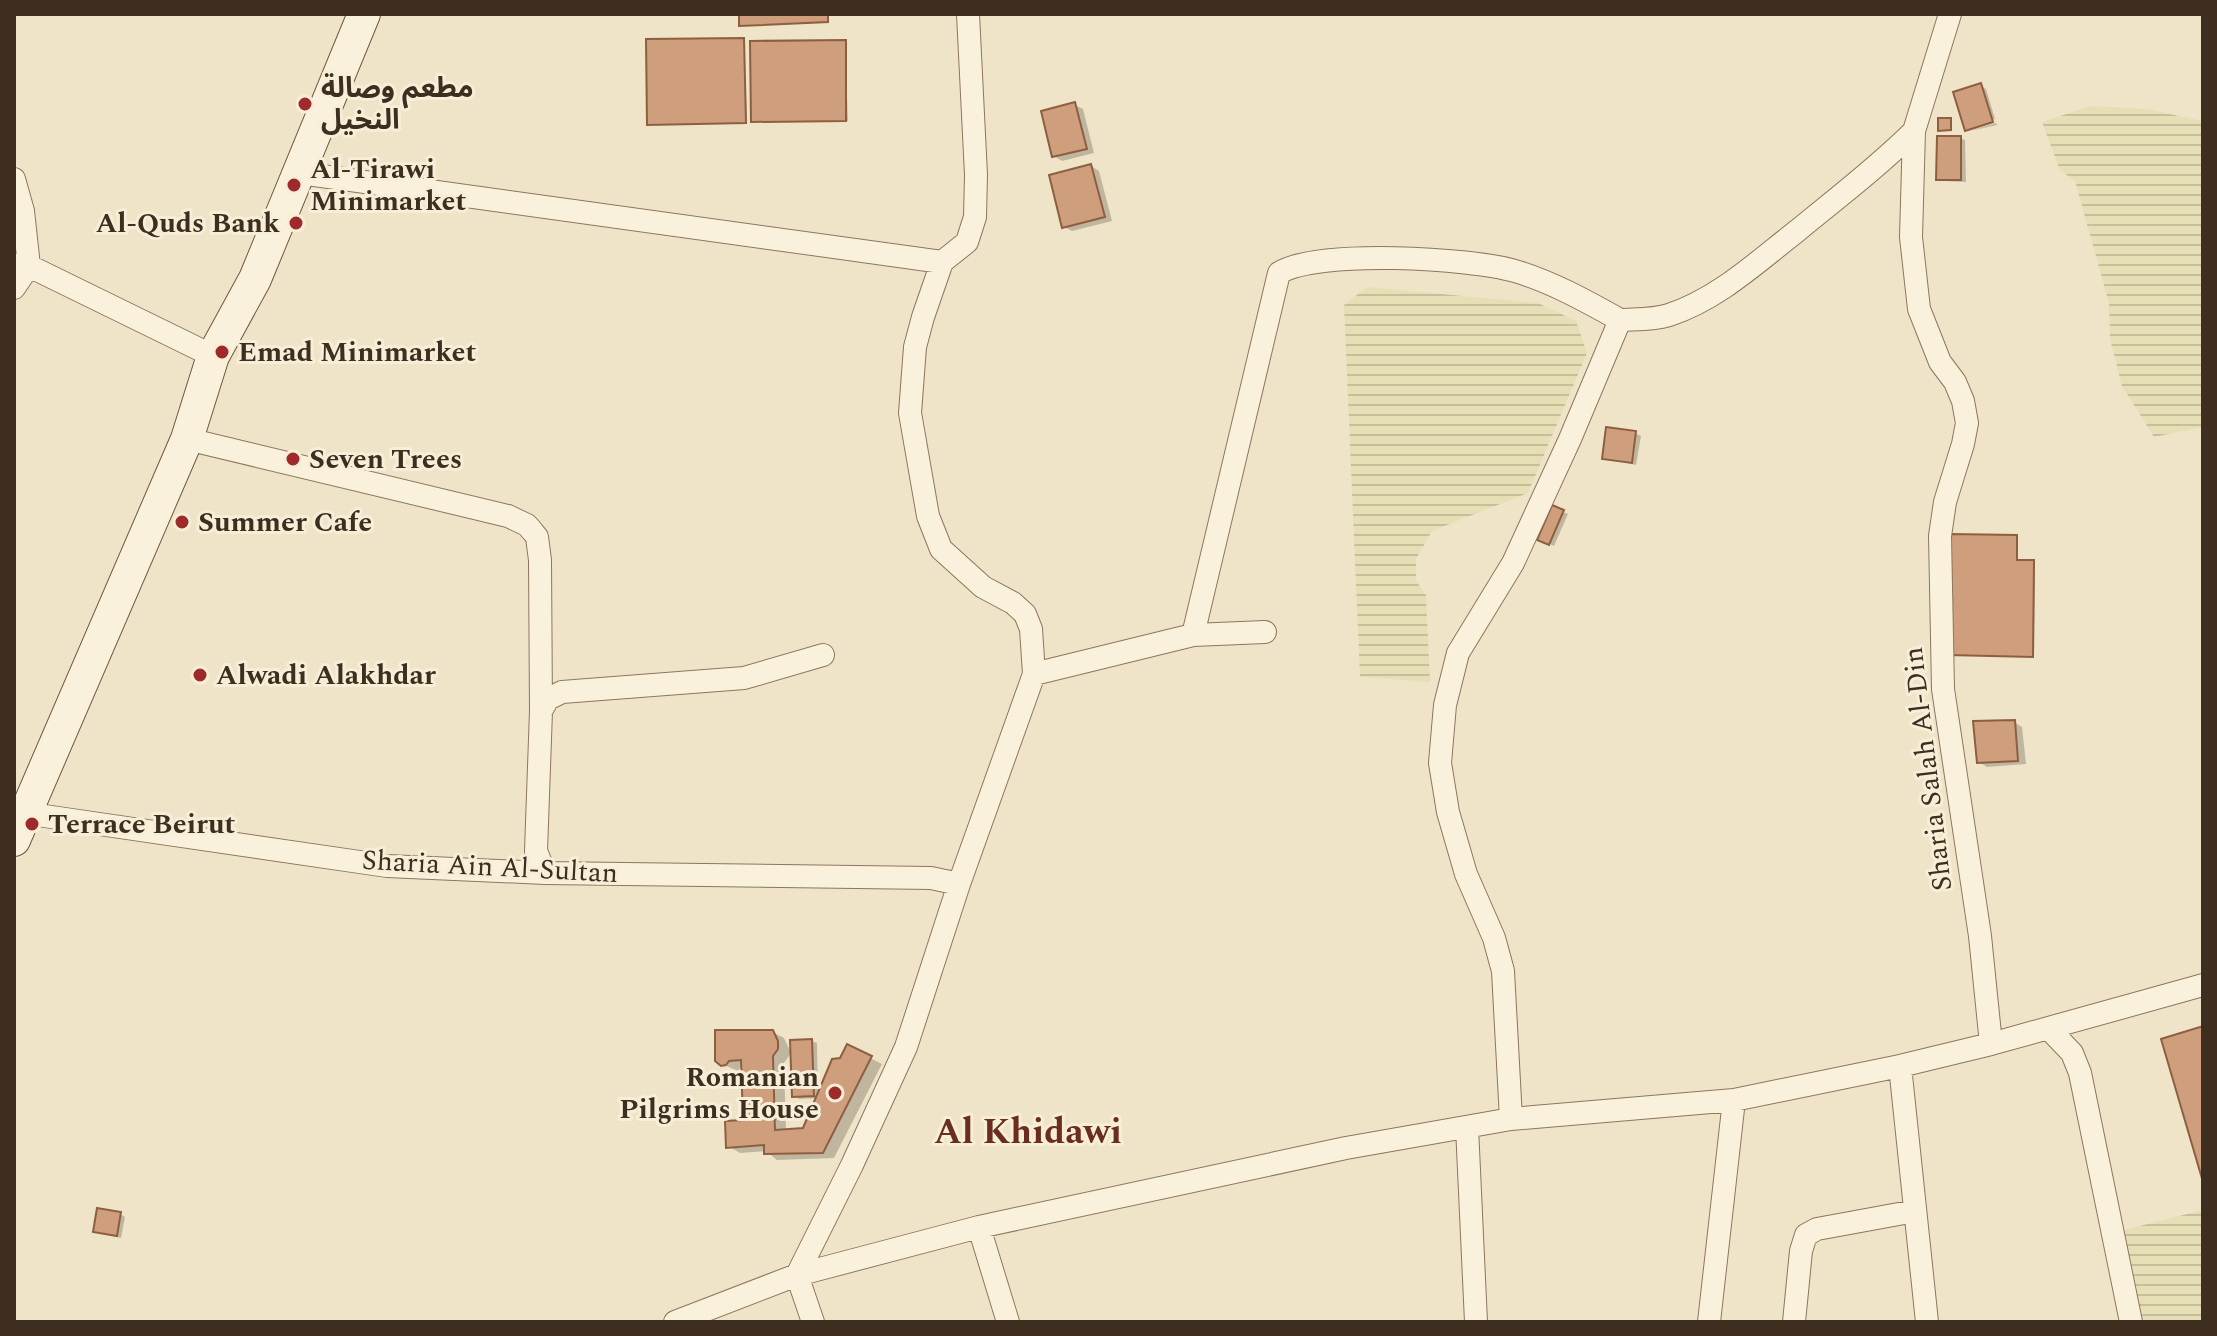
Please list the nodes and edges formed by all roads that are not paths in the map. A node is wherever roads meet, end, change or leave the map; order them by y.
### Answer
1 (364, 14) edge
2 (968, 14) edge
3 (1950, 14) edge
4 (1914, 131) junction
5 (300, 173) junction
6 (14, 179) edge
7 (942, 262) junction
8 (21, 266) edge
9 (14, 288) edge
10 (1620, 320) junction
11 (213, 356) junction
12 (187, 439) junction
13 (1265, 632) dead end
14 (1193, 635) junction
15 (823, 655) dead end
16 (542, 668) junction
17 (1034, 674) junction
18 (562, 692) junction
19 (541, 711) junction
20 (19, 826) edge
21 (545, 873) junction
22 (959, 884) junction
23 (2203, 985) edge
24 (2049, 1029) junction
25 (1991, 1044) junction
26 (1900, 1066) junction
27 (1734, 1100) junction
28 (1511, 1119) junction
29 (1467, 1127) junction
30 (1915, 1211) junction
31 (979, 1227) junction
32 (797, 1275) junction
33 (675, 1322) edge
34 (813, 1322) edge
35 (1008, 1322) edge
36 (1476, 1322) edge
37 (1709, 1322) edge
38 (1794, 1322) edge
39 (1927, 1322) edge
40 (2131, 1322) edge

1 - 5 main road, Sharia Ain Al-Sultan
2 - 7 street
3 - 4 street, Sharia Salah Al-Din
4 - 10 street
4 - 25 street, Sharia Salah Al-Din
5 - 7 street
5 - 11 main road, Sharia Ain Al-Sultan
6 - 8 street
7 - 17 street
8 - 9 street
8 - 11 street
10 - 14 street
10 - 28 street
11 - 12 main road, Sharia Ain Al-Sultan
12 - 16 street
12 - 20 main road, Sharia Ain Al-Sultan
13 - 14 street
14 - 17 street
15 - 18 street
16 - 18 street
16 - 19 street
17 - 22 street
18 - 19 street
19 - 21 street
20 - 21 street, Sharia Ain Al-Sultan
21 - 22 street, Sharia Ain Al-Sultan
22 - 32 street
23 - 24 street
24 - 25 street
24 - 40 street
25 - 26 street
26 - 27 street
26 - 30 street
27 - 28 street
27 - 37 street
28 - 29 street
29 - 31 street
29 - 36 street
30 - 38 street
30 - 39 street
31 - 32 street
31 - 35 street
32 - 33 street
32 - 34 street

